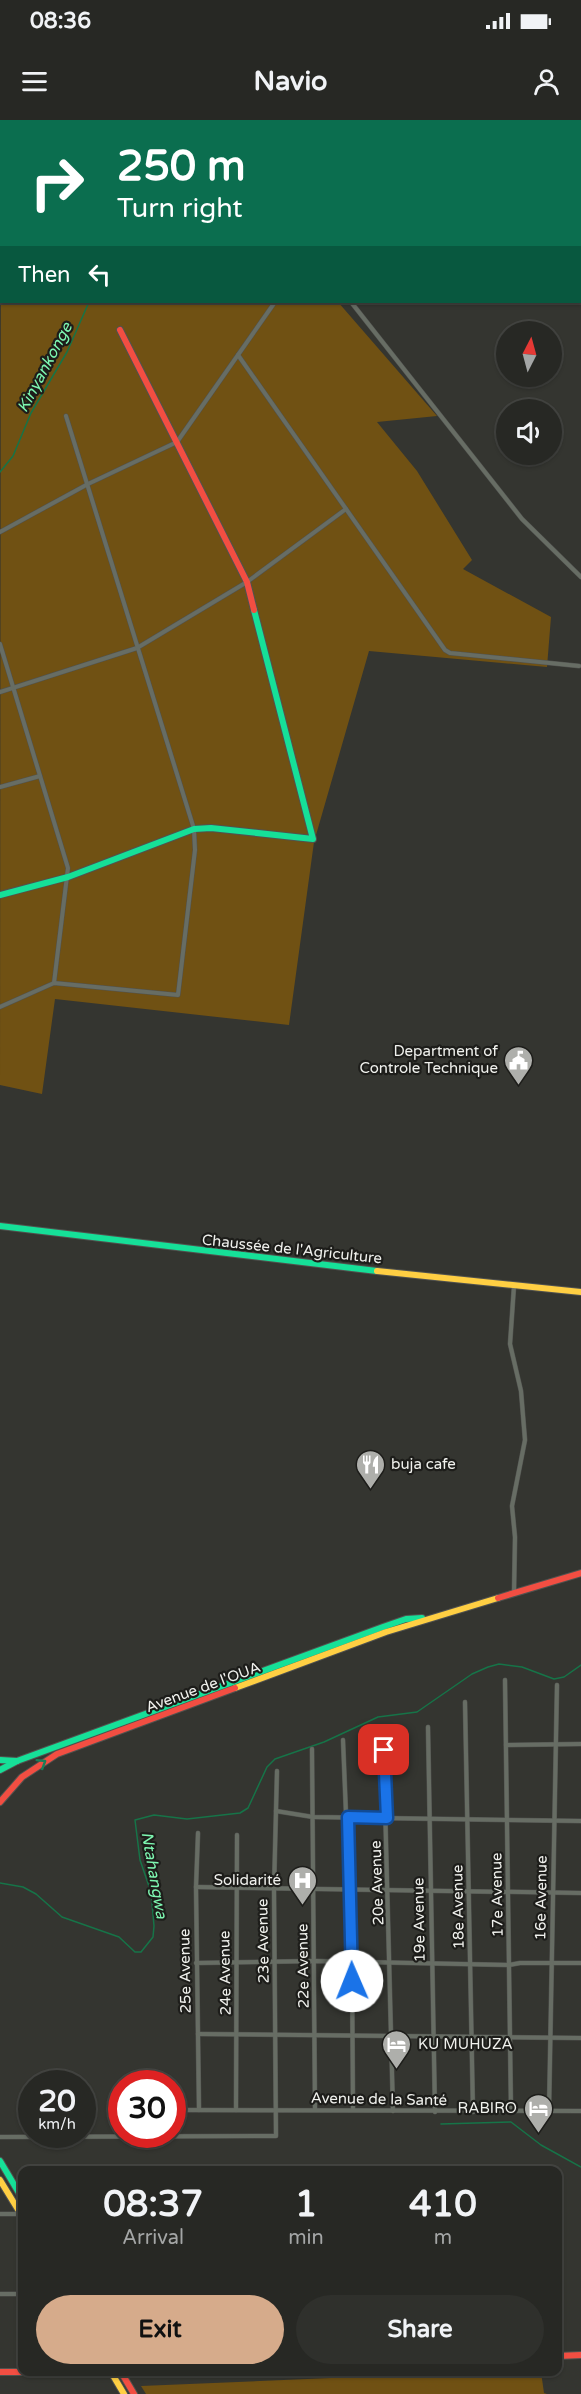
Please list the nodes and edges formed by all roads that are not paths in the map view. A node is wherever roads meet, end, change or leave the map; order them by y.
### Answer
1 (274, 303) edge
2 (352, 303) edge
3 (120, 330) dead end
4 (238, 355) junction
5 (66, 416) dead end
6 (177, 442) junction
7 (88, 484) junction
8 (346, 509) junction
9 (0, 532) edge
10 (581, 577) edge
11 (247, 582) junction
12 (0, 644) edge
13 (137, 648) junction
14 (579, 666) dead end
15 (13, 688) junction
16 (0, 692) edge
17 (40, 776) junction
18 (0, 787) edge
19 (194, 829) junction
20 (68, 877) junction
21 (0, 895) edge
22 (54, 982) junction
23 (0, 1007) edge
24 (0, 1226) edge
25 (514, 1286) junction
26 (581, 1292) edge
27 (581, 1573) edge
28 (514, 1593) junction
29 (384, 1630) junction
30 (505, 1680) dead end
31 (557, 1685) dead end
32 (465, 1702) dead end
33 (383, 1727) dead end
34 (428, 1727) dead end
35 (343, 1740) dead end
36 (556, 1743) junction
37 (581, 1744) edge
38 (506, 1745) junction
39 (312, 1749) dead end
40 (0, 1760) edge
41 (17, 1761) junction
42 (0, 1770) edge
43 (277, 1771) dead end
44 (0, 1802) edge
45 (276, 1812) junction
46 (313, 1816) junction
47 (348, 1817) junction
48 (387, 1818) junction
49 (428, 1819) junction
50 (508, 1820) junction
51 (468, 1821) junction
52 (554, 1821) junction
53 (581, 1821) edge
54 (198, 1833) dead end
55 (237, 1835) dead end
56 (196, 1887) junction
57 (235, 1888) junction
58 (274, 1888) junction
59 (314, 1889) junction
60 (350, 1890) junction
61 (390, 1891) junction
62 (430, 1892) junction
63 (470, 1892) junction
64 (509, 1892) junction
65 (553, 1893) junction
66 (581, 1893) edge
67 (315, 1961) junction
68 (276, 1962) junction
69 (352, 1962) junction
70 (552, 1962) junction
71 (196, 1963) junction
72 (237, 1963) junction
73 (391, 1963) junction
74 (471, 1963) junction
75 (581, 1963) edge
76 (432, 1964) junction
77 (509, 1965) junction
78 (198, 2034) junction
79 (393, 2034) junction
80 (276, 2035) junction
81 (316, 2035) junction
82 (432, 2035) junction
83 (471, 2035) junction
84 (237, 2036) junction
85 (352, 2036) junction
86 (510, 2037) junction
87 (550, 2038) junction
88 (581, 2038) edge
89 (186, 2110) edge
90 (199, 2110) junction
91 (277, 2110) junction
92 (315, 2110) junction
93 (353, 2110) junction
94 (511, 2110) junction
95 (236, 2111) junction
96 (393, 2111) junction
97 (549, 2111) junction
98 (581, 2111) edge
99 (435, 2112) junction
100 (473, 2112) junction
101 (0, 2137) edge
102 (1, 2166) edge
103 (0, 2181) edge
104 (18, 2192) edge
105 (18, 2209) edge
106 (0, 2214) edge
107 (18, 2215) edge
108 (0, 2294) edge
109 (18, 2294) edge
110 (581, 2355) edge
111 (562, 2356) edge
112 (0, 2372) edge
113 (18, 2372) edge
114 (113, 2376) edge
115 (123, 2376) edge
116 (124, 2394) edge
117 (134, 2394) edge

1 - 4 street
2 - 10 street
3 - 6 street
4 - 6 street
4 - 8 street
5 - 7 street
6 - 7 street
6 - 11 street
7 - 9 street
7 - 13 street
8 - 11 street
8 - 14 street
11 - 13 street
11 - 19 street
12 - 15 street
13 - 15 street
13 - 19 street
15 - 16 street
15 - 17 street
17 - 18 street
17 - 20 street
19 - 20 street
19 - 22 street
20 - 21 street
20 - 22 street
22 - 23 street
24 - 25 street, Chaussée de l'Agriculture
25 - 26 street, Chaussée de l'Agriculture
25 - 28 street
27 - 28 street, Avenue de l'OUA
28 - 29 street, Avenue de l'OUA
29 - 41 street, Avenue de l'OUA
44 -> 29 street, Avenue de l'OUA
30 - 38 street, 17e Avenue
31 - 36 street, 16e Avenue
32 - 51 street, 18e Avenue
33 - 48 street, 20e Avenue
34 - 49 street, 19e Avenue
35 - 47 street
36 - 37 street
36 - 38 street
36 - 52 street, 16e Avenue
38 - 50 street, 17e Avenue
39 - 46 street, 22e Avenue
40 - 41 street
41 - 42 street, Avenue de l'OUA
43 - 45 street, 23e Avenue
45 - 46 street
45 - 58 street, 23e Avenue
46 - 47 street
46 - 59 street, 22e Avenue
47 - 48 street
47 - 60 street
48 - 49 street
48 - 61 street, 20e Avenue
49 - 51 street
49 - 62 street, 19e Avenue
50 - 51 street
50 - 52 street
50 - 64 street, 17e Avenue
51 - 63 street, 18e Avenue
52 - 53 street
52 - 65 street, 16e Avenue
54 - 56 street, 25e Avenue
55 - 57 street, 24e Avenue
56 - 57 street
56 - 71 street, 25e Avenue
57 - 58 street
57 - 72 street, 24e Avenue
58 - 59 street
58 - 68 street, 23e Avenue
59 - 60 street
59 - 67 street, 22e Avenue
60 - 61 street
60 - 69 street
61 - 62 street
61 - 73 street, 20e Avenue
62 - 63 street
62 - 76 street, 19e Avenue
63 - 64 street
63 - 74 street, 18e Avenue
64 - 65 street
64 - 77 street, 17e Avenue
65 - 66 street
65 - 70 street, 16e Avenue
67 - 68 street
67 - 69 street
67 - 81 street, 22e Avenue
68 - 72 street
68 - 80 street, 23e Avenue
69 - 73 street
69 - 85 street
70 - 75 street
70 - 77 street
70 - 87 street, 16e Avenue
71 - 72 street
71 - 78 street, 25e Avenue
72 - 84 street, 24e Avenue
73 - 76 street
73 - 79 street, 20e Avenue
74 - 76 street
74 - 77 street
74 - 83 street, 18e Avenue
76 - 82 street, 19e Avenue
77 - 86 street, 17e Avenue
78 - 84 street
78 - 90 street, 25e Avenue
79 - 82 street
79 - 85 street
79 - 96 street, 20e Avenue
80 - 81 street
80 - 84 street
80 - 91 street, 23e Avenue
81 - 85 street
81 - 92 street, 22e Avenue
82 - 83 street
82 - 99 street, 19e Avenue
83 - 86 street
83 - 100 street, 18e Avenue
84 - 95 street, 24e Avenue
85 - 93 street
86 - 87 street
86 - 94 street, 17e Avenue
87 - 88 street
87 - 97 street, 16e Avenue
89 - 90 street, Avenue de la Santé
90 - 95 street, Avenue de la Santé
91 - 92 street, Avenue de la Santé
91 - 95 street, Avenue de la Santé
91 - 101 street, 23e Avenue
92 - 93 street, Avenue de la Santé
93 - 96 street, Avenue de la Santé
94 - 97 street, Avenue de la Santé
94 - 100 street, Avenue de la Santé
96 - 99 street, Avenue de la Santé
97 - 98 street, Avenue de la Santé
99 - 100 street, Avenue de la Santé
102 - 104 street
103 - 105 street
106 - 107 street
108 - 109 street
110 - 111 street
112 - 113 street
114 - 116 street
115 - 117 street

